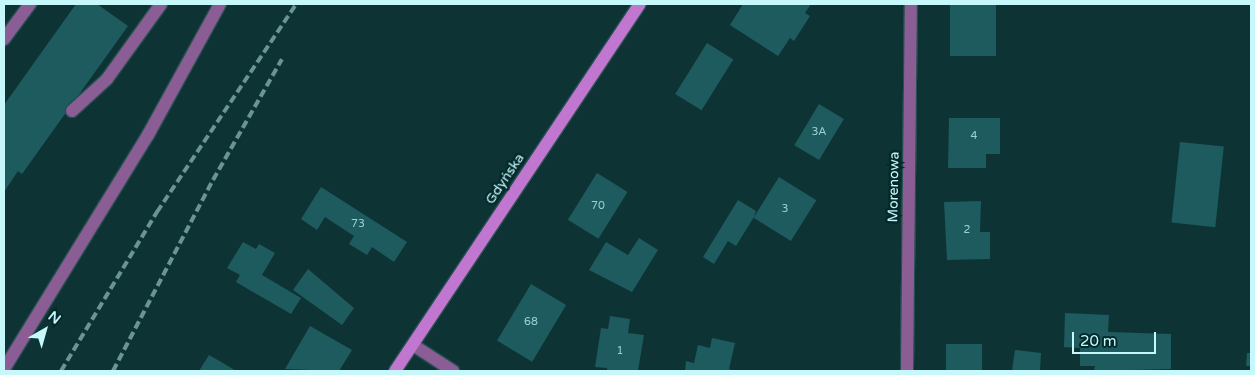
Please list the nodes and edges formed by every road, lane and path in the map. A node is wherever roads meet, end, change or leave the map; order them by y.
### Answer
1 (30, 4) edge
2 (161, 4) edge
3 (220, 4) edge
4 (640, 4) edge
5 (911, 4) edge
6 (4, 39) edge
7 (72, 111) dead end
8 (413, 345) junction
9 (4, 369) edge
10 (395, 371) edge
11 (453, 371) edge
12 (907, 371) edge

1 - 6 street
2 - 7 street
3 - 9 street
4 - 8 main road, Gdyńska
5 - 12 street, Morenowa
8 - 10 main road, Gdyńska
8 - 11 street

